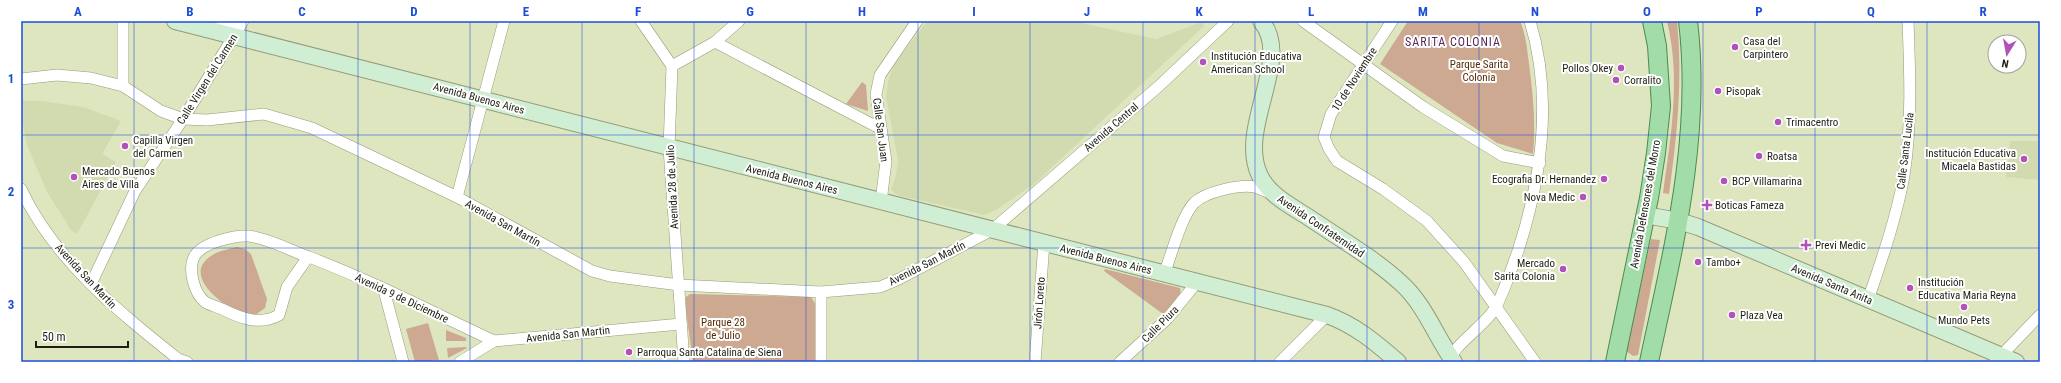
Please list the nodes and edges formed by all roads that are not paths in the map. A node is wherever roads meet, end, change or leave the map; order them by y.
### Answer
1 (123, 21) edge
2 (175, 21) edge
3 (220, 21) edge
4 (504, 21) edge
5 (641, 21) edge
6 (739, 21) edge
7 (917, 21) edge
8 (1228, 21) edge
9 (1303, 21) edge
10 (1392, 21) edge
11 (1530, 21) edge
12 (1652, 21) edge
13 (1688, 21) edge
14 (1908, 21) edge
15 (1264, 22) edge
16 (239, 28) edge
17 (715, 42) junction
18 (1364, 65) junction
19 (672, 66) junction
20 (21, 79) edge
21 (122, 86) junction
22 (484, 100) junction
23 (183, 119) junction
24 (881, 129) junction
25 (669, 148) junction
26 (1540, 163) junction
27 (21, 189) edge
28 (1274, 195) junction
29 (457, 198) junction
30 (880, 202) junction
31 (1645, 215) junction
32 (1679, 220) junction
33 (992, 230) junction
34 (1044, 243) junction
35 (308, 257) junction
36 (1164, 274) junction
37 (1197, 282) junction
38 (91, 284) junction
39 (678, 285) junction
40 (384, 290) junction
41 (821, 292) junction
42 (1868, 300) junction
43 (1495, 308) junction
44 (1327, 315) junction
45 (2040, 315) edge
46 (681, 324) junction
47 (494, 341) junction
48 (1619, 359) edge
49 (1451, 360) edge
50 (2004, 360) edge
51 (187, 362) edge
52 (403, 362) edge
53 (460, 362) edge
54 (684, 362) edge
55 (821, 362) edge
56 (1035, 362) edge
57 (1120, 362) edge
58 (1280, 362) edge
59 (1398, 362) edge
60 (1535, 362) edge
61 (1649, 362) edge

1 - 21 street
2 - 16 street, Avenida Buenos Aires
3 - 16 street
4 - 22 street
5 - 19 street
6 - 17 street
7 - 24 street, Calle San Juan
8 - 33 street, Avenida Central
9 - 18 street
10 - 18 street, 10 de Noviembre
11 - 26 street
12 - 31 main road, Avenida Defensores del Morro
13 - 32 main road
14 - 42 street, Calle Santa Lucila
15 - 28 street, Avenida Confraternidad
16 - 22 street, Avenida Buenos Aires
16 - 23 street, Calle Virgen del Carmen
17 - 19 street
17 - 24 street
18 - 26 street
18 - 43 street, 10 de Noviembre
19 - 25 street, Avenida 28 de Julio
20 - 21 street, Avenida San Martín
21 - 23 street, Avenida San Martín
22 - 25 street, Avenida Buenos Aires
22 - 29 street
23 - 29 street, Avenida San Martín
23 - 38 street, Calle Virgen del Carmen
24 - 30 street, Calle San Juan
25 - 30 street, Avenida Buenos Aires
25 - 39 street, Avenida 28 de Julio
26 - 43 street
27 - 38 street, Avenida San Martin
28 - 36 street
28 - 49 street, Avenida Confraternidad
29 - 39 street, Avenida San Martín
30 - 33 street, Avenida Buenos Aires
31 - 32 street, Avenida Santa Anita
31 - 48 main road, Avenida Defensores del Morro
32 - 42 street, Avenida Santa Anita
32 - 61 main road
33 - 34 street, Avenida Buenos Aires
33 - 41 street, Avenida San Martín
34 - 36 street, Avenida Buenos Aires
34 - 56 street, Jirón Loreto
35 - 35 street, Avenida 9 de Diciembre
35 - 40 street, Avenida 9 de Diciembre
36 - 37 street, Avenida Buenos Aires
37 - 44 street, Avenida Buenos Aires
37 - 57 street, Calle Piura
38 - 51 street, Avenida San Martin
39 - 41 street, Avenida San Martín
39 - 46 street, Avenida 28 de Julio
40 - 47 street, Avenida 9 de Diciembre
40 - 52 street
41 - 55 street
42 - 50 street, Avenida Santa Anita
43 - 49 street
43 - 60 street
44 - 58 street
44 - 59 street, Avenida Buenos Aires
45 - 50 street
46 - 47 street, Avenida San Martin
46 - 54 street, Avenida 28 de Julio
47 - 53 street, Avenida San Martin

